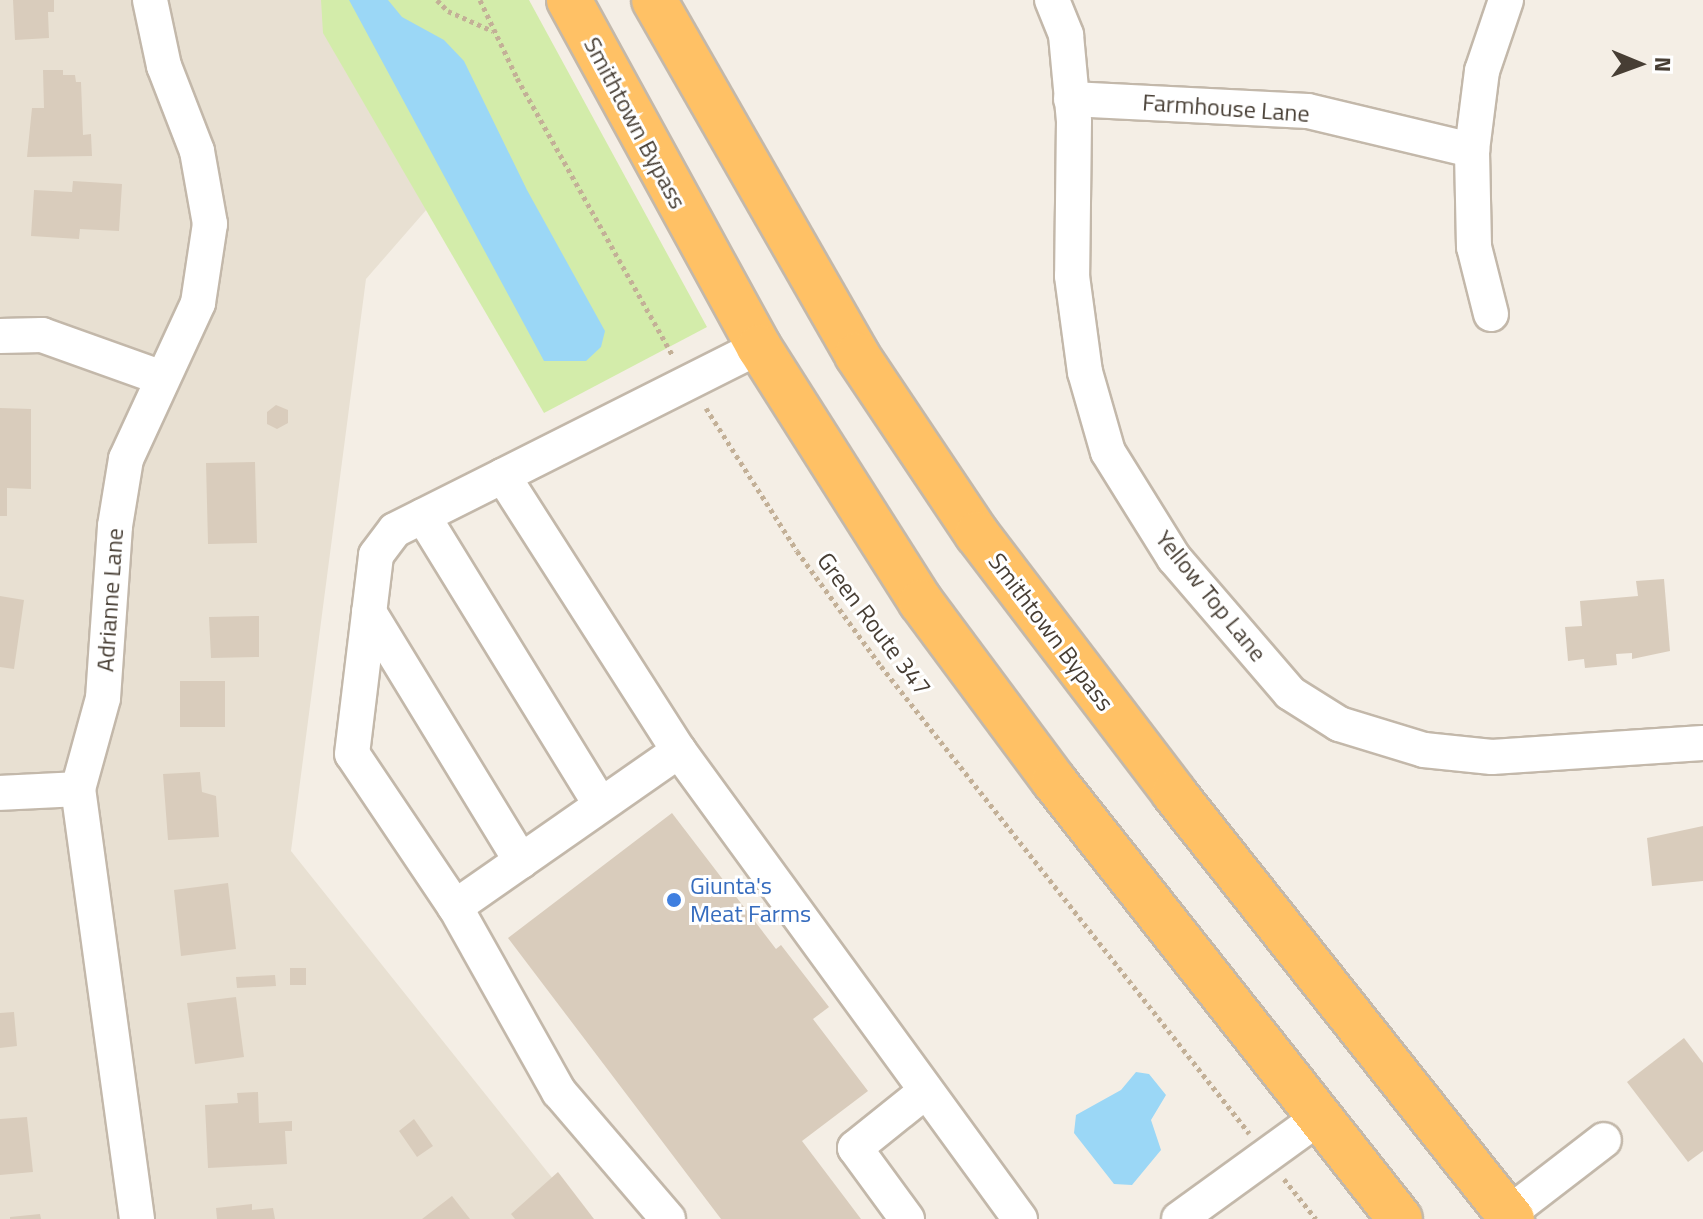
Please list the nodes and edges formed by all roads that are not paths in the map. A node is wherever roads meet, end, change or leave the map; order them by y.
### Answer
1 (150, 0) edge
2 (569, 0) edge
3 (654, 0) edge
4 (1052, 0) edge
5 (1081, 0) edge
6 (1506, 0) edge
7 (1066, 35) junction
8 (1071, 99) junction
9 (1472, 150) junction
10 (1491, 314) dead end
11 (0, 336) edge
12 (759, 347) junction
13 (162, 378) junction
14 (503, 476) junction
15 (423, 516) junction
16 (369, 612) junction
17 (1703, 743) edge
18 (679, 751) junction
19 (78, 789) junction
20 (0, 793) edge
21 (600, 804) junction
22 (521, 861) junction
23 (455, 907) junction
24 (926, 1091) junction
25 (1320, 1117) junction
26 (1604, 1140) dead end
27 (1510, 1217) edge
28 (137, 1219) edge
29 (668, 1219) edge
30 (907, 1219) edge
31 (1020, 1219) edge
32 (1179, 1219) edge
33 (1400, 1219) edge

1 - 13 street, Adrianne Lane
2 - 12 highway, Smithtown Bypass
3 - 27 highway, Smithtown Bypass
4 - 7 street, Yellow Top Lane
5 - 7 street, Yellow Top Lane
6 - 9 street
7 - 8 street, Yellow Top Lane
8 - 9 street, Farmhouse Lane
8 - 17 street, Yellow Top Lane
9 - 10 street
11 - 13 street
12 - 14 street
12 - 25 highway, Smithtown Bypass
13 - 19 street, Adrianne Lane
14 - 15 street
14 - 18 street
15 - 16 street
15 - 21 street
16 - 22 street
16 - 23 street
18 - 21 street
18 - 24 street
19 - 20 street
19 - 28 street, Adrianne Lane
21 - 22 street
22 - 23 street
23 - 29 street
24 - 30 street
24 - 31 street
25 - 32 street
25 - 33 highway, Smithtown Bypass
26 - 27 street

